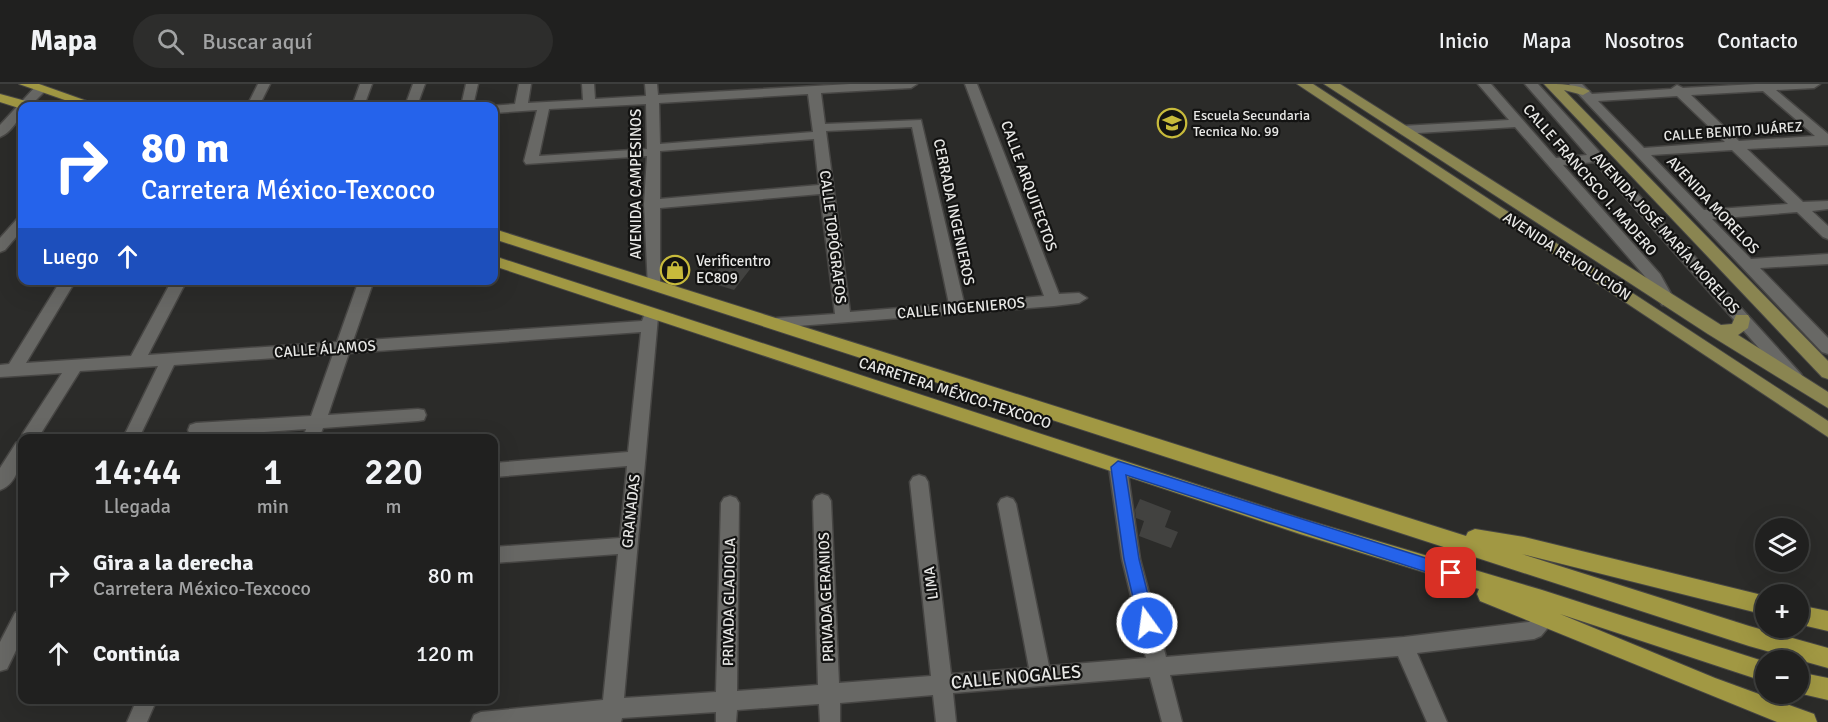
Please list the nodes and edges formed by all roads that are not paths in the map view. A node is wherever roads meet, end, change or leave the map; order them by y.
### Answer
1 (26, 84) edge
2 (264, 84) edge
3 (366, 84) edge
4 (419, 84) edge
5 (472, 84) edge
6 (525, 84) edge
7 (588, 84) edge
8 (911, 84) edge
9 (971, 84) edge
10 (1304, 84) edge
11 (1331, 84) edge
12 (1484, 84) edge
13 (1531, 84) edge
14 (1551, 84) edge
15 (1559, 84) edge
16 (1814, 84) edge
17 (1764, 85) edge
18 (43, 86) edge
19 (856, 86) edge
20 (771, 88) edge
21 (1676, 88) edge
22 (693, 90) edge
23 (814, 90) junction
24 (651, 91) edge
25 (1582, 91) edge
26 (0, 98) edge
27 (28, 102) edge
28 (84, 102) edge
29 (255, 102) edge
30 (359, 102) edge
31 (412, 102) edge
32 (468, 102) edge
33 (589, 103) junction
34 (18, 104) edge
35 (544, 105) junction
36 (521, 107) junction
37 (498, 109) edge
38 (18, 113) edge
39 (1518, 123) junction
40 (1402, 130) junction
41 (818, 132) junction
42 (0, 133) edge
43 (1827, 140) edge
44 (1736, 146) junction
45 (654, 150) junction
46 (1640, 152) junction
47 (1599, 158) junction
48 (1554, 162) junction
49 (827, 189) junction
50 (651, 204) junction
51 (1828, 205) edge
52 (1801, 208) junction
53 (1700, 214) junction
54 (18, 227) edge
55 (1828, 234) edge
56 (498, 235) edge
57 (0, 247) edge
58 (1828, 259) edge
59 (498, 263) edge
60 (1746, 264) junction
61 (653, 284) junction
62 (65, 285) edge
63 (177, 285) edge
64 (365, 285) edge
65 (1079, 298) dead end
66 (1053, 300) junction
67 (1667, 301) junction
68 (958, 309) junction
69 (843, 318) junction
70 (1742, 319) junction
71 (650, 320) junction
72 (777, 324) junction
73 (1714, 330) junction
74 (343, 347) junction
75 (1828, 348) edge
76 (169, 359) junction
77 (136, 362) junction
78 (75, 366) junction
79 (4, 371) edge
80 (1828, 372) edge
81 (1800, 384) junction
82 (1828, 401) edge
83 (418, 415) dead end
84 (196, 430) dead end
85 (314, 430) edge
86 (1828, 430) edge
87 (32, 434) edge
88 (133, 434) edge
89 (18, 454) edge
90 (637, 458) junction
91 (1118, 467) junction
92 (498, 470) edge
93 (919, 482) dead end
94 (0, 483) edge
95 (822, 501) dead end
96 (730, 503) dead end
97 (1007, 504) dead end
98 (1400, 525) junction
99 (628, 545) junction
100 (498, 555) edge
101 (1405, 560) junction
102 (1755, 603) edge
103 (1809, 617) edge
104 (1546, 618) junction
105 (1828, 621) edge
106 (18, 627) edge
107 (1404, 646) junction
108 (1828, 658) edge
109 (0, 662) edge
110 (1158, 665) junction
111 (1755, 668) edge
112 (1041, 676) junction
113 (943, 683) junction
114 (1809, 685) edge
115 (1828, 689) edge
116 (829, 694) junction
117 (145, 704) edge
118 (727, 712) edge
119 (611, 715) edge
120 (137, 722) edge
121 (482, 722) edge
122 (830, 722) edge
123 (946, 722) edge
124 (1172, 722) edge
125 (1437, 722) edge
126 (1806, 722) edge

1 - 18 highway
2 - 29 street
3 - 30 street
4 - 31 street
5 - 32 street
6 - 36 street
7 - 33 street
8 - 19 street
9 - 66 street, CALLE ARQUITECTOS
10 - 86 main road, AVENIDA REVOLUCIÓN
11 - 40 main road, AVENIDA REVOLUCIÓN
12 - 39 street, CALLE FRANCISCO I. MADERO
13 - 47 street, AVENIDA JOSÉ MARÍA MORELOS
14 - 80 main road, AVENIDA JOSÉ MARÍA MORELOS
15 - 25 main road
16 - 17 street
17 - 21 street
17 - 43 street
18 - 27 street
18 - 28 highway
19 - 23 street
20 - 22 street
20 - 23 street
21 - 25 street
21 - 44 street
22 - 24 street
23 - 41 street, CALLE TOPÓGRAFOS
24 - 33 street
24 - 45 street, AVENIDA CAMPESINOS
25 - 46 street, AVENIDA MORELOS
26 - 34 highway
33 - 35 street
35 - 36 street
35 - 45 street
36 - 37 street
38 - 42 street
39 - 40 street
39 - 48 street, CALLE FRANCISCO I. MADERO
40 - 67 main road, AVENIDA REVOLUCIÓN
41 - 45 street
41 - 49 street, CALLE TOPÓGRAFOS
41 - 68 street, CERRADA INGENIEROS
43 - 44 street, CALLE BENITO JUÁREZ
44 - 46 street, CALLE BENITO JUÁREZ
44 - 52 street
45 - 50 street, AVENIDA CAMPESINOS
46 - 53 street, AVENIDA MORELOS
47 - 48 street
47 - 70 street, AVENIDA JOSÉ MARÍA MORELOS
48 - 67 street, CALLE FRANCISCO I. MADERO
49 - 50 street
49 - 69 street, CALLE TOPÓGRAFOS
50 - 61 street, AVENIDA CAMPESINOS
51 - 52 street
52 - 53 street
52 - 55 street
53 - 60 street, AVENIDA MORELOS
54 - 57 street
56 - 61 highway, CARRETERA MÉXICO-TEXCOCO
58 - 60 street
59 - 71 highway, CARRETERA MÉXICO-TEXCOCO
60 - 75 street, AVENIDA MORELOS
61 - 72 highway, CARRETERA MÉXICO-TEXCOCO
62 - 79 street
63 - 77 street
64 - 74 street
65 - 66 street, CALLE INGENIEROS
66 - 68 street, CALLE INGENIEROS
67 - 73 main road, AVENIDA REVOLUCIÓN
68 - 69 street, CALLE INGENIEROS
69 - 72 street, CALLE TOPÓGRAFOS
70 - 73 main road
70 - 81 street, AVENIDA JOSÉ MARÍA MORELOS
71 - 74 street, CALLE ÁLAMOS
71 - 90 street, GRANADAS
71 - 91 highway, CARRETERA MÉXICO-TEXCOCO
72 - 98 highway, CARRETERA MÉXICO-TEXCOCO
73 - 81 main road, AVENIDA REVOLUCIÓN
74 - 76 street, CALLE ÁLAMOS
74 - 85 street
76 - 77 street, CALLE ÁLAMOS
76 - 88 street
77 - 78 street, CALLE ÁLAMOS
78 - 79 street, CALLE ÁLAMOS
78 - 87 street
81 - 82 main road, AVENIDA REVOLUCIÓN
83 - 85 street
84 - 85 street
89 - 94 street
90 - 92 street
90 - 99 street, GRANADAS
91 - 101 highway, CARRETERA MÉXICO-TEXCOCO
91 - 110 street
93 - 113 street, LIMA
95 - 116 street, PRIVADA GERANIOS
96 - 118 street, PRIVADA GLADIOLA
97 - 112 street
98 - 102 highway
98 - 108 highway
99 - 100 street
99 - 119 street, GRANADAS
101 - 104 highway
101 - 111 highway
103 - 105 highway
104 - 107 street, CALLE NOGALES
104 - 126 highway
106 - 109 street
107 - 110 street, CALLE NOGALES
107 - 125 street
110 - 112 street, CALLE NOGALES
110 - 124 street
112 - 113 street, CALLE NOGALES
113 - 116 street, CALLE NOGALES
113 - 123 street, LIMA
114 - 115 highway
116 - 118 street, CALLE NOGALES
116 - 122 street, PRIVADA GERANIOS
117 - 120 street
118 - 119 street, CALLE NOGALES
119 - 121 street, CALLE NOGALES

